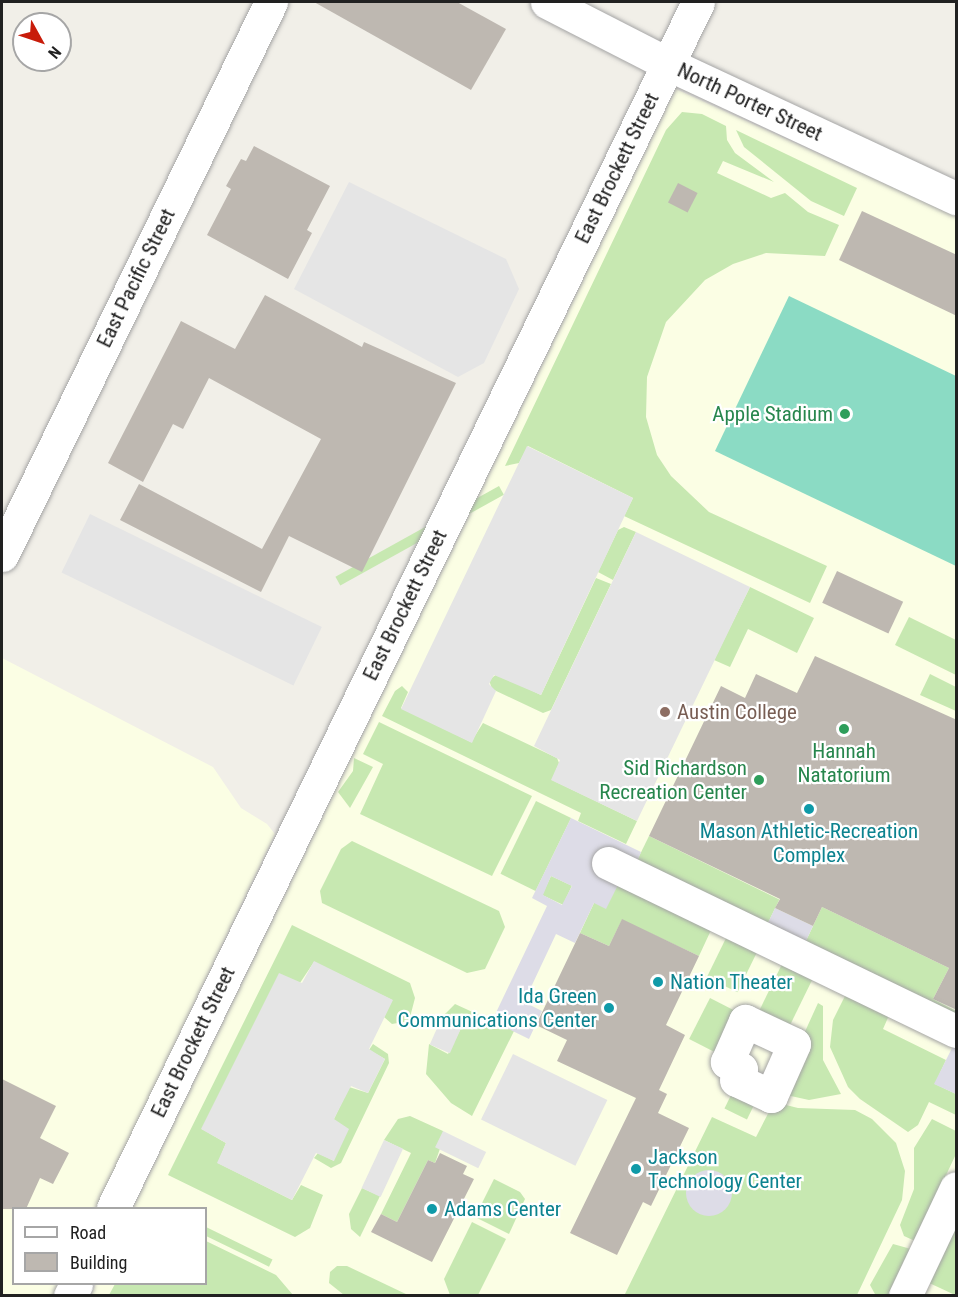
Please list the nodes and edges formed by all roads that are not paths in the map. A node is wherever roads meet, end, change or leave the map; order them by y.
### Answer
1 (272, 2) edge
2 (547, 2) edge
3 (698, 2) edge
4 (668, 64) junction
5 (957, 198) edge
6 (2, 555) edge
7 (608, 863) dead end
8 (957, 1031) edge
9 (957, 1188) edge
10 (114, 1207) edge
11 (905, 1296) edge

1 - 6 street, East Pacific Street
2 - 4 street, North Porter Street
3 - 4 street, East Brockett Street
4 - 5 street, North Porter Street
4 - 10 street, East Brockett Street
7 - 8 street
9 - 11 street

